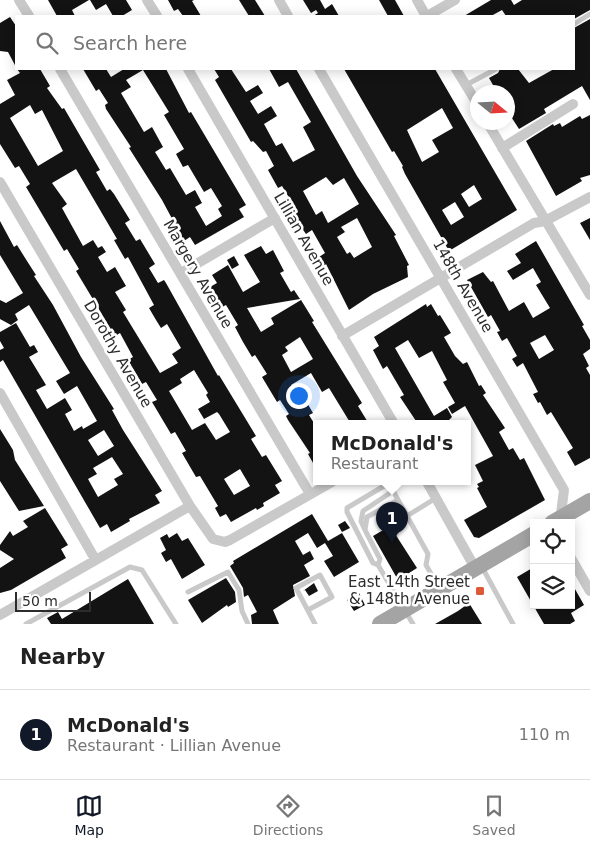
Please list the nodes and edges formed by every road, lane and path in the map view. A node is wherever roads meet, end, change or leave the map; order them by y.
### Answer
1 (19, 0) edge
2 (147, 0) edge
3 (279, 0) edge
4 (417, 0) edge
5 (455, 0) edge
6 (590, 14) edge
7 (28, 15) edge
8 (156, 15) edge
9 (287, 15) edge
10 (426, 15) edge
11 (429, 15) edge
12 (575, 23) edge
13 (61, 70) edge
14 (189, 70) edge
15 (320, 70) edge
16 (457, 70) edge
17 (494, 70) edge
18 (466, 85) junction
19 (470, 92) edge
20 (574, 104) dead end
21 (492, 130) edge
22 (502, 148) junction
23 (0, 182) edge
24 (590, 197) edge
25 (275, 218) junction
26 (546, 221) junction
27 (181, 273) junction
28 (440, 277) junction
29 (590, 295) edge
30 (342, 336) junction
31 (0, 394) edge
32 (392, 420) edge
33 (326, 485) edge
34 (429, 485) edge
35 (394, 491) junction
36 (310, 494) junction
37 (436, 498) junction
38 (398, 500) junction
39 (590, 501) edge
40 (190, 506) junction
41 (407, 516) junction
42 (557, 519) edge
43 (560, 519) edge
44 (365, 530) junction
45 (530, 536) edge
46 (95, 559) junction
47 (574, 564) edge
48 (378, 565) junction
49 (478, 566) junction
50 (440, 589) junction
51 (590, 591) edge
52 (188, 592) dead end
53 (308, 610) junction
54 (404, 610) junction
55 (0, 615) edge
56 (26, 624) edge
57 (176, 624) edge
58 (248, 624) edge
59 (315, 624) edge
60 (380, 624) edge
61 (413, 624) edge
62 (513, 624) edge

1 - 7 street
2 - 8 street
3 - 9 street
4 - 10 street
5 - 11 street
6 - 12 lane
13 - 27 street, Margery Avenue
14 - 25 street, Lillian Avenue
15 - 28 street, 148th Avenue
16 - 18 street
17 - 18 lane
18 - 19 street
20 - 22 street
21 - 22 street
22 - 26 street
23 - 40 street, Dorothy Avenue
24 - 26 street
25 - 27 street
25 - 30 street, Lillian Avenue
26 - 28 street
26 - 29 street
27 - 36 street, Margery Avenue
28 - 30 street
28 - 42 street, 148th Avenue
30 - 32 street, Lillian Avenue
31 - 46 street
33 - 36 street
34 - 37 street
35 - 38 lane
35 - 44 lane
35 - 48 lane
36 - 40 street, Dorothy Avenue
37 - 41 lane
37 - 49 street
38 - 41 lane
38 - 44 lane
39 - 43 main road
40 - 46 street
41 - 50 lane
44 - 48 lane
45 - 49 main road
46 - 55 street
47 - 51 street
48 - 54 lane
49 - 50 main road
49 - 62 lane
50 - 54 main road
52 - 58 lane
53 - 53 lane
53 - 59 lane
54 - 60 main road
54 - 61 lane
56 - 57 lane

